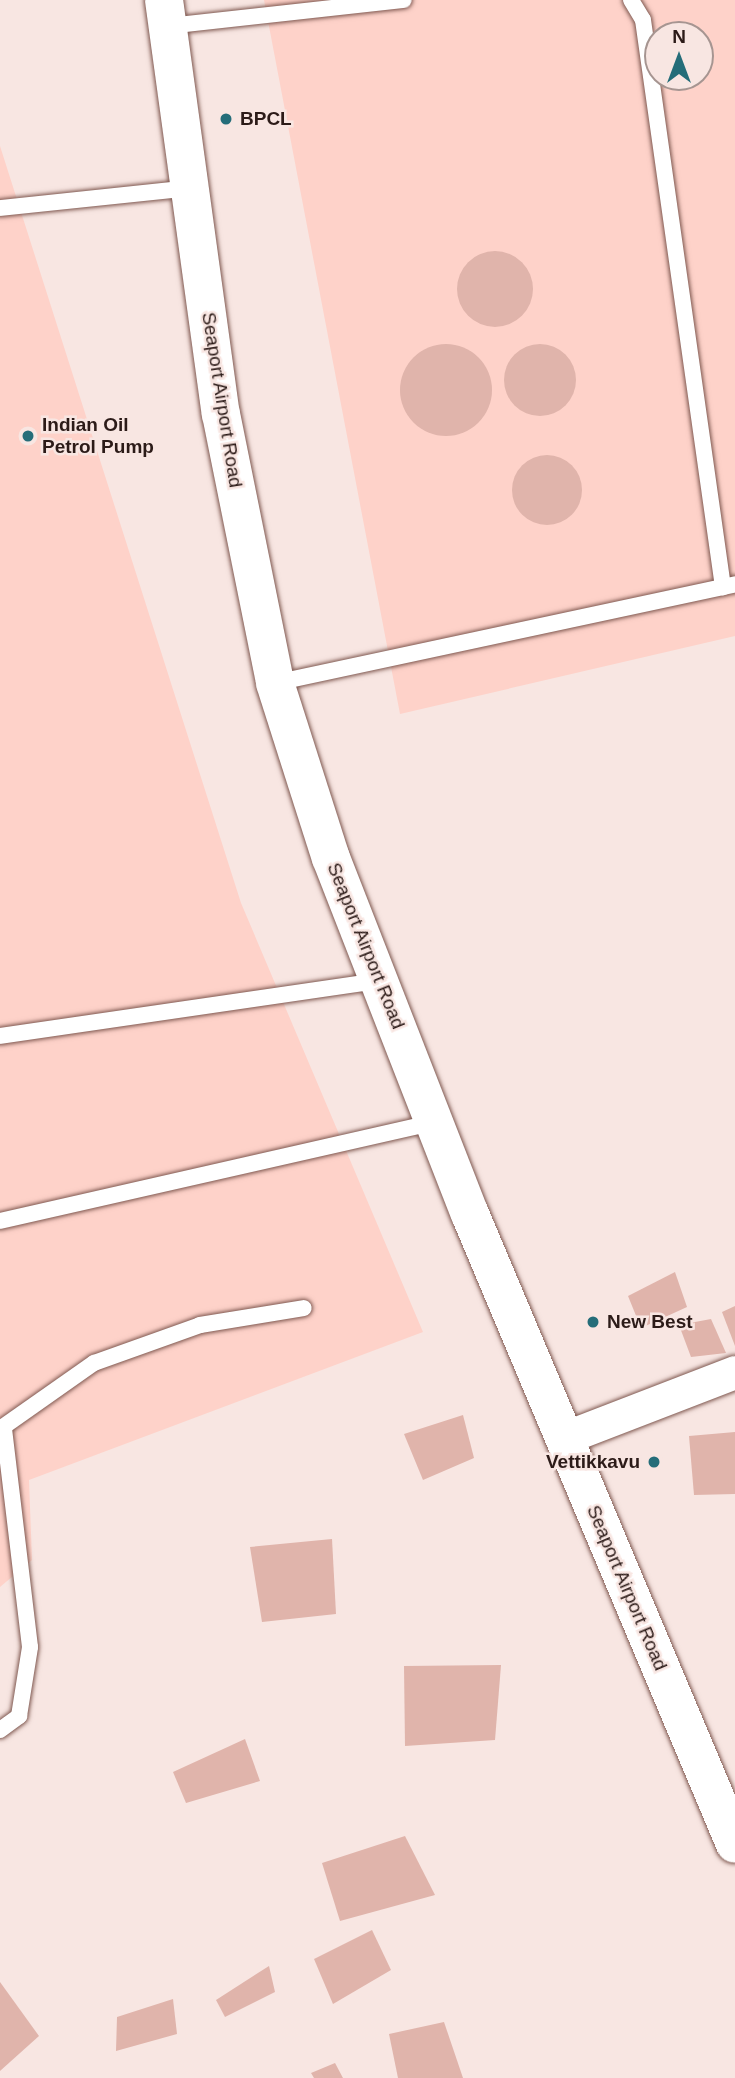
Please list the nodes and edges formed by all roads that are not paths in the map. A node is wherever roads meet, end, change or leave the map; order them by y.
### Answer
1 (404, 0) edge
2 (631, 0) edge
3 (166, 13) edge
4 (190, 188) junction
5 (0, 208) edge
6 (729, 586) edge
7 (275, 683) junction
8 (381, 981) junction
9 (0, 1036) edge
10 (435, 1122) junction
11 (0, 1221) edge
12 (304, 1308) dead end
13 (735, 1372) edge
14 (2, 1429) edge
15 (564, 1438) junction
16 (0, 1730) edge
17 (735, 1844) edge

1 - 3 lane
2 - 6 lane
3 - 4 main road, Seaport Airport Road
4 - 5 lane
4 - 7 main road, Seaport Airport Road
6 - 7 lane
7 - 8 main road, Seaport Airport Road
8 - 9 lane
8 - 10 main road, Seaport Airport Road
10 - 11 lane
10 - 15 main road, Seaport Airport Road
12 - 14 lane
13 - 15 street
14 - 16 lane
15 - 17 main road, Seaport Airport Road

